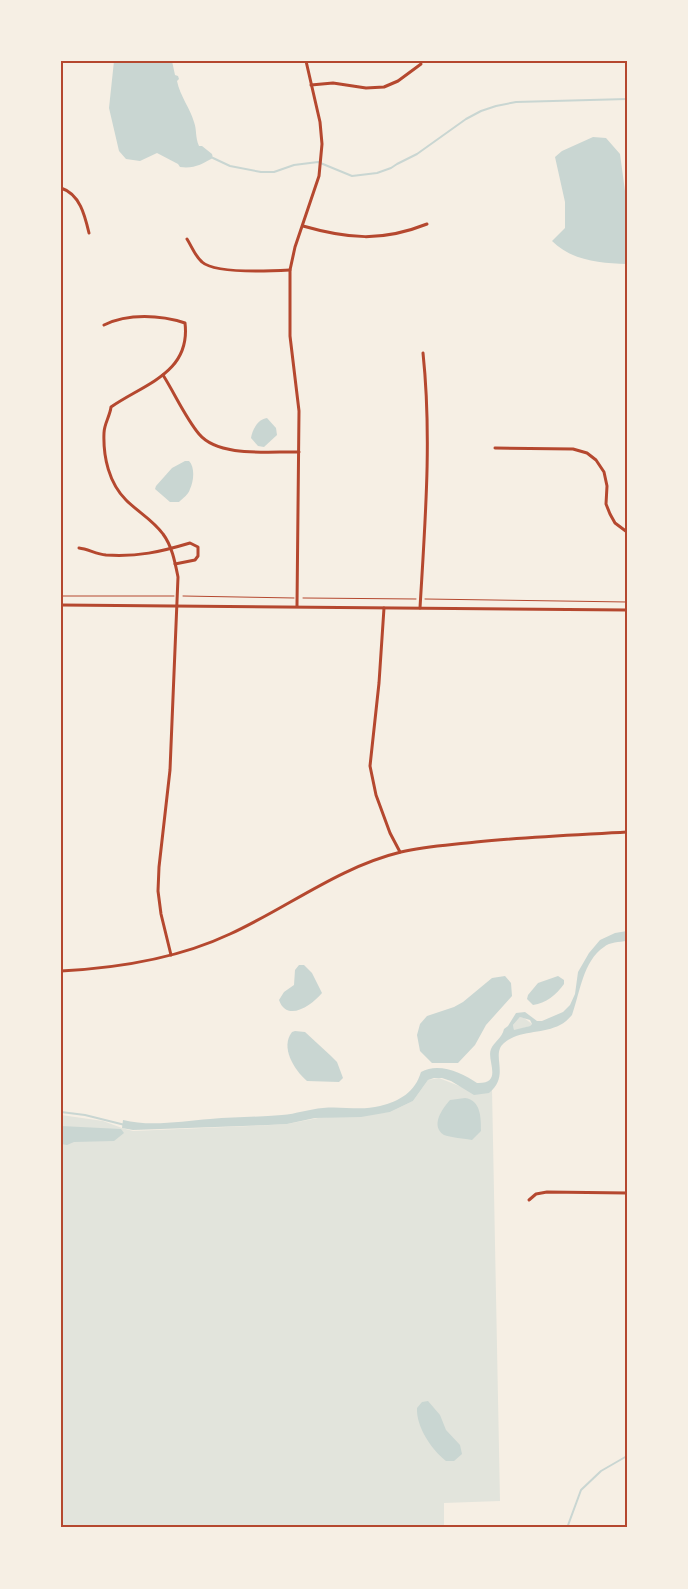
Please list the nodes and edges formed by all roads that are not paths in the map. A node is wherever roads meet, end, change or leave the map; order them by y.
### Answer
1 (306, 61) edge
2 (421, 64) dead end
3 (312, 85) junction
4 (61, 188) edge
5 (427, 224) dead end
6 (303, 226) junction
7 (89, 233) dead end
8 (188, 239) dead end
9 (290, 270) junction
10 (104, 325) dead end
11 (424, 353) dead end
12 (163, 375) junction
13 (495, 448) dead end
14 (299, 452) junction
15 (627, 532) edge
16 (79, 548) dead end
17 (171, 549) junction
18 (175, 564) junction
19 (61, 605) edge
20 (177, 605) junction
21 (297, 606) junction
22 (384, 608) junction
23 (420, 608) junction
24 (627, 610) edge
25 (627, 832) edge
26 (400, 852) junction
27 (171, 956) junction
28 (61, 971) edge
29 (627, 1193) edge
30 (529, 1200) dead end

1 - 3 street
2 - 3 street
3 - 6 street
4 - 7 street
5 - 6 street
6 - 9 street
8 - 9 street
9 - 14 street
10 - 12 street
11 - 23 street
12 - 14 street
12 - 17 street
13 - 15 street
14 - 21 street
16 - 17 street
17 - 18 street
17 - 18 street
18 - 20 street
19 - 20 street
20 - 21 street
20 - 27 street
21 - 22 street
22 - 23 street
22 - 26 street
23 - 24 street
25 - 26 street
26 - 27 street
27 - 28 street
29 - 30 street

